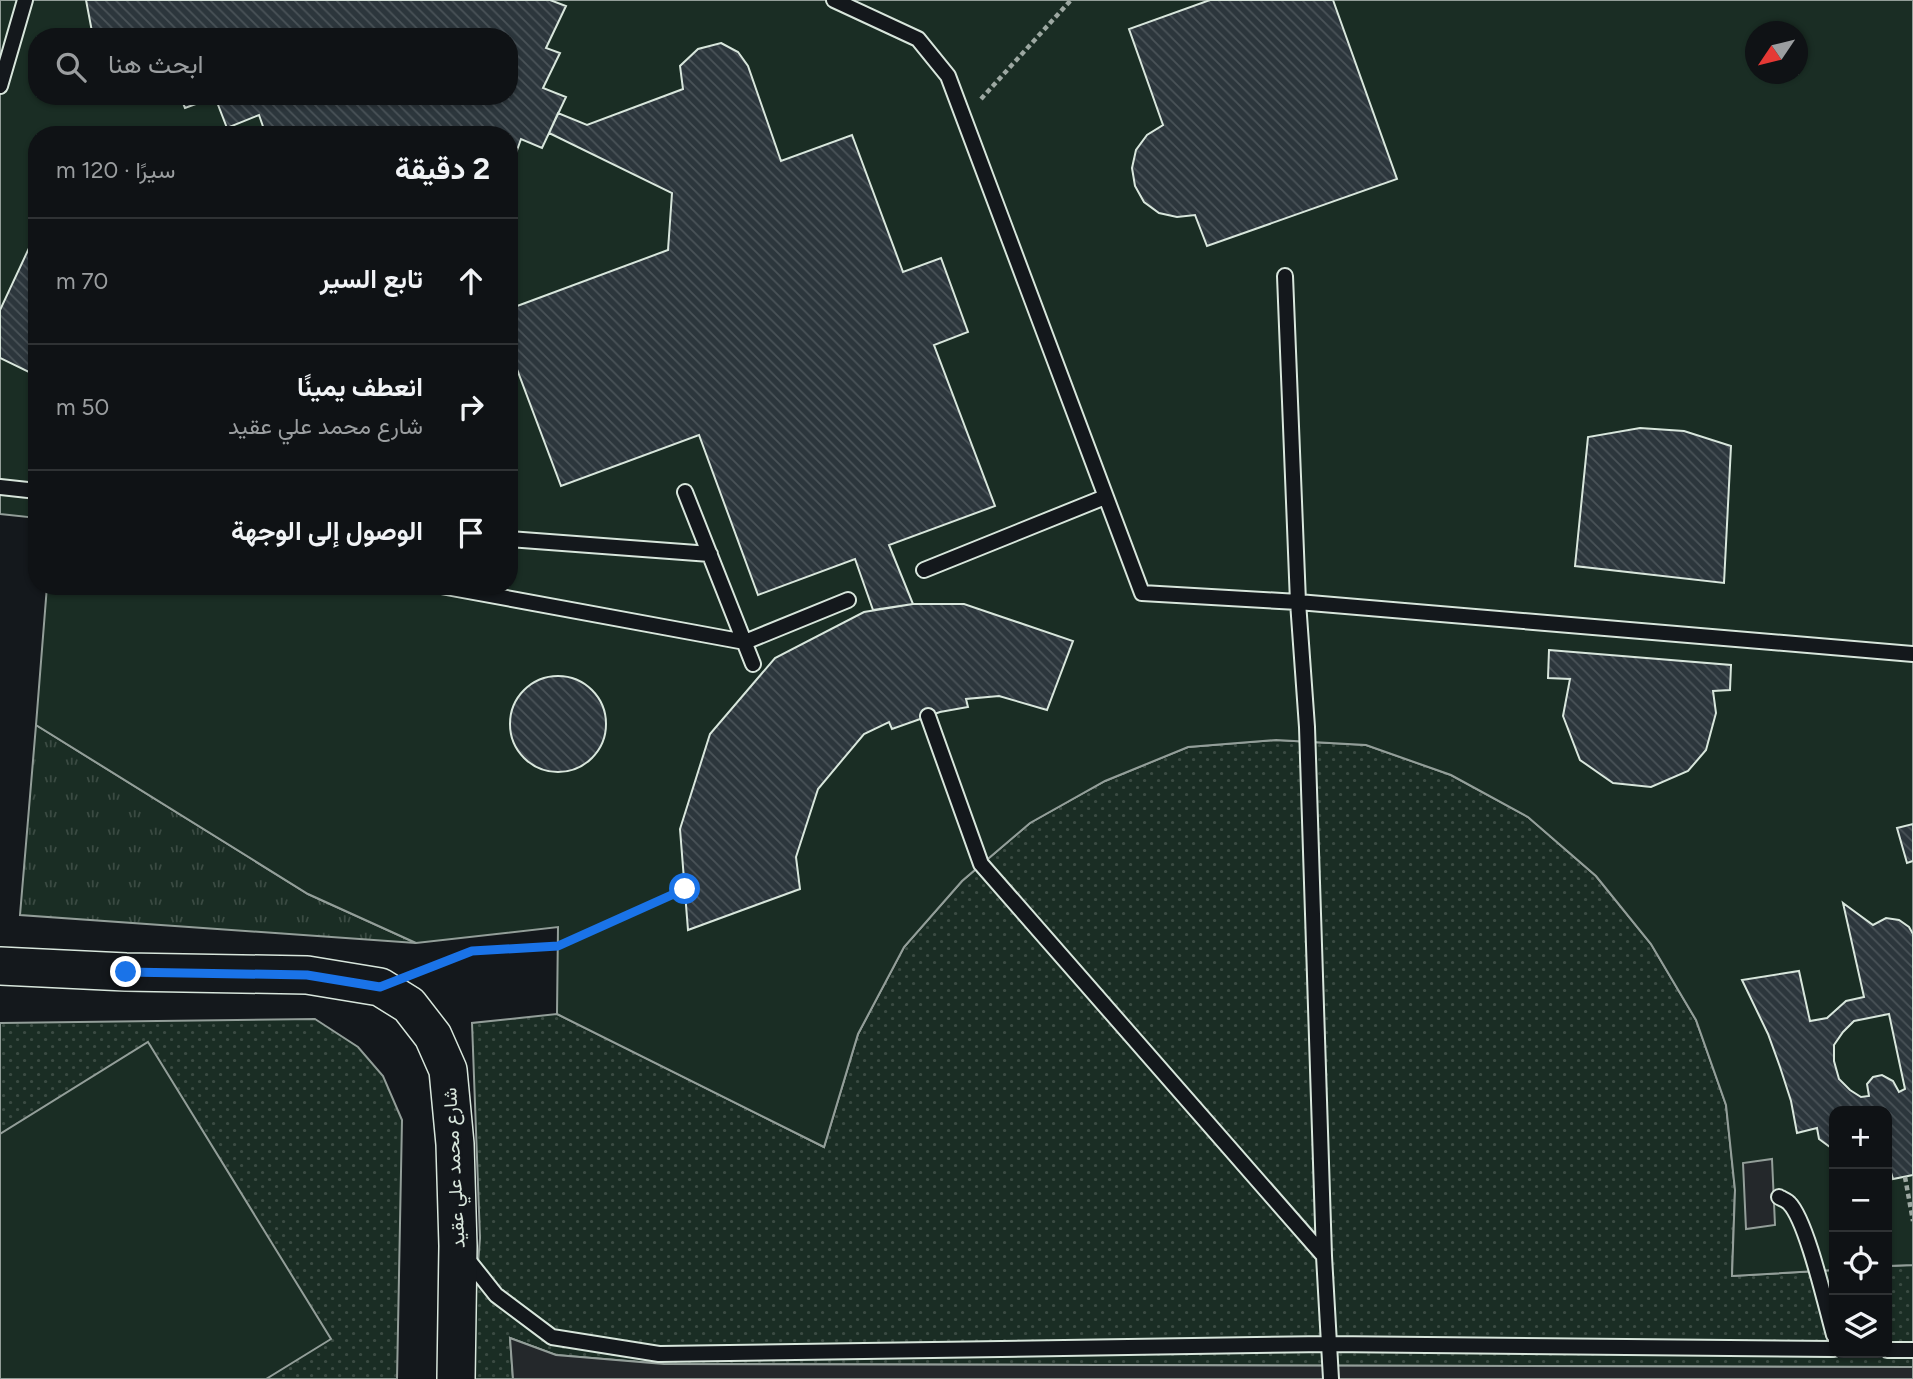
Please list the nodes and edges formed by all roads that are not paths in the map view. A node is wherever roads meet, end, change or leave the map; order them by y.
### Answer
1 (25, 0) edge
2 (834, 0) edge
3 (0, 86) edge
4 (1285, 276) dead end
5 (0, 487) edge
6 (28, 490) edge
7 (685, 492) dead end
8 (1105, 497) junction
9 (518, 540) edge
10 (710, 554) junction
11 (924, 570) dead end
12 (490, 595) edge
13 (848, 600) dead end
14 (1298, 603) junction
15 (745, 642) junction
16 (1913, 654) edge
17 (753, 664) dead end
18 (928, 716) dead end
19 (0, 966) edge
20 (1779, 1197) dead end
21 (458, 1246) junction
22 (1324, 1256) junction
23 (1829, 1317) edge
24 (1328, 1344) junction
25 (1829, 1349) edge
26 (1892, 1350) edge
27 (1913, 1350) edge
28 (456, 1379) edge
29 (1331, 1379) edge

1 - 3 lane
2 - 8 lane
4 - 14 lane
5 - 6 lane
7 - 10 lane
8 - 11 lane
8 - 14 lane
9 - 10 lane
10 - 15 lane
12 - 15 lane
13 - 15 lane
14 - 16 lane
14 - 22 lane
15 - 17 lane
18 - 22 lane
19 - 21 street, شارع محمد علي عقيد
20 - 23 lane
21 - 24 lane
21 - 28 street, شارع محمد علي عقيد
22 - 24 lane
24 - 25 lane
24 - 29 lane
26 - 27 lane

